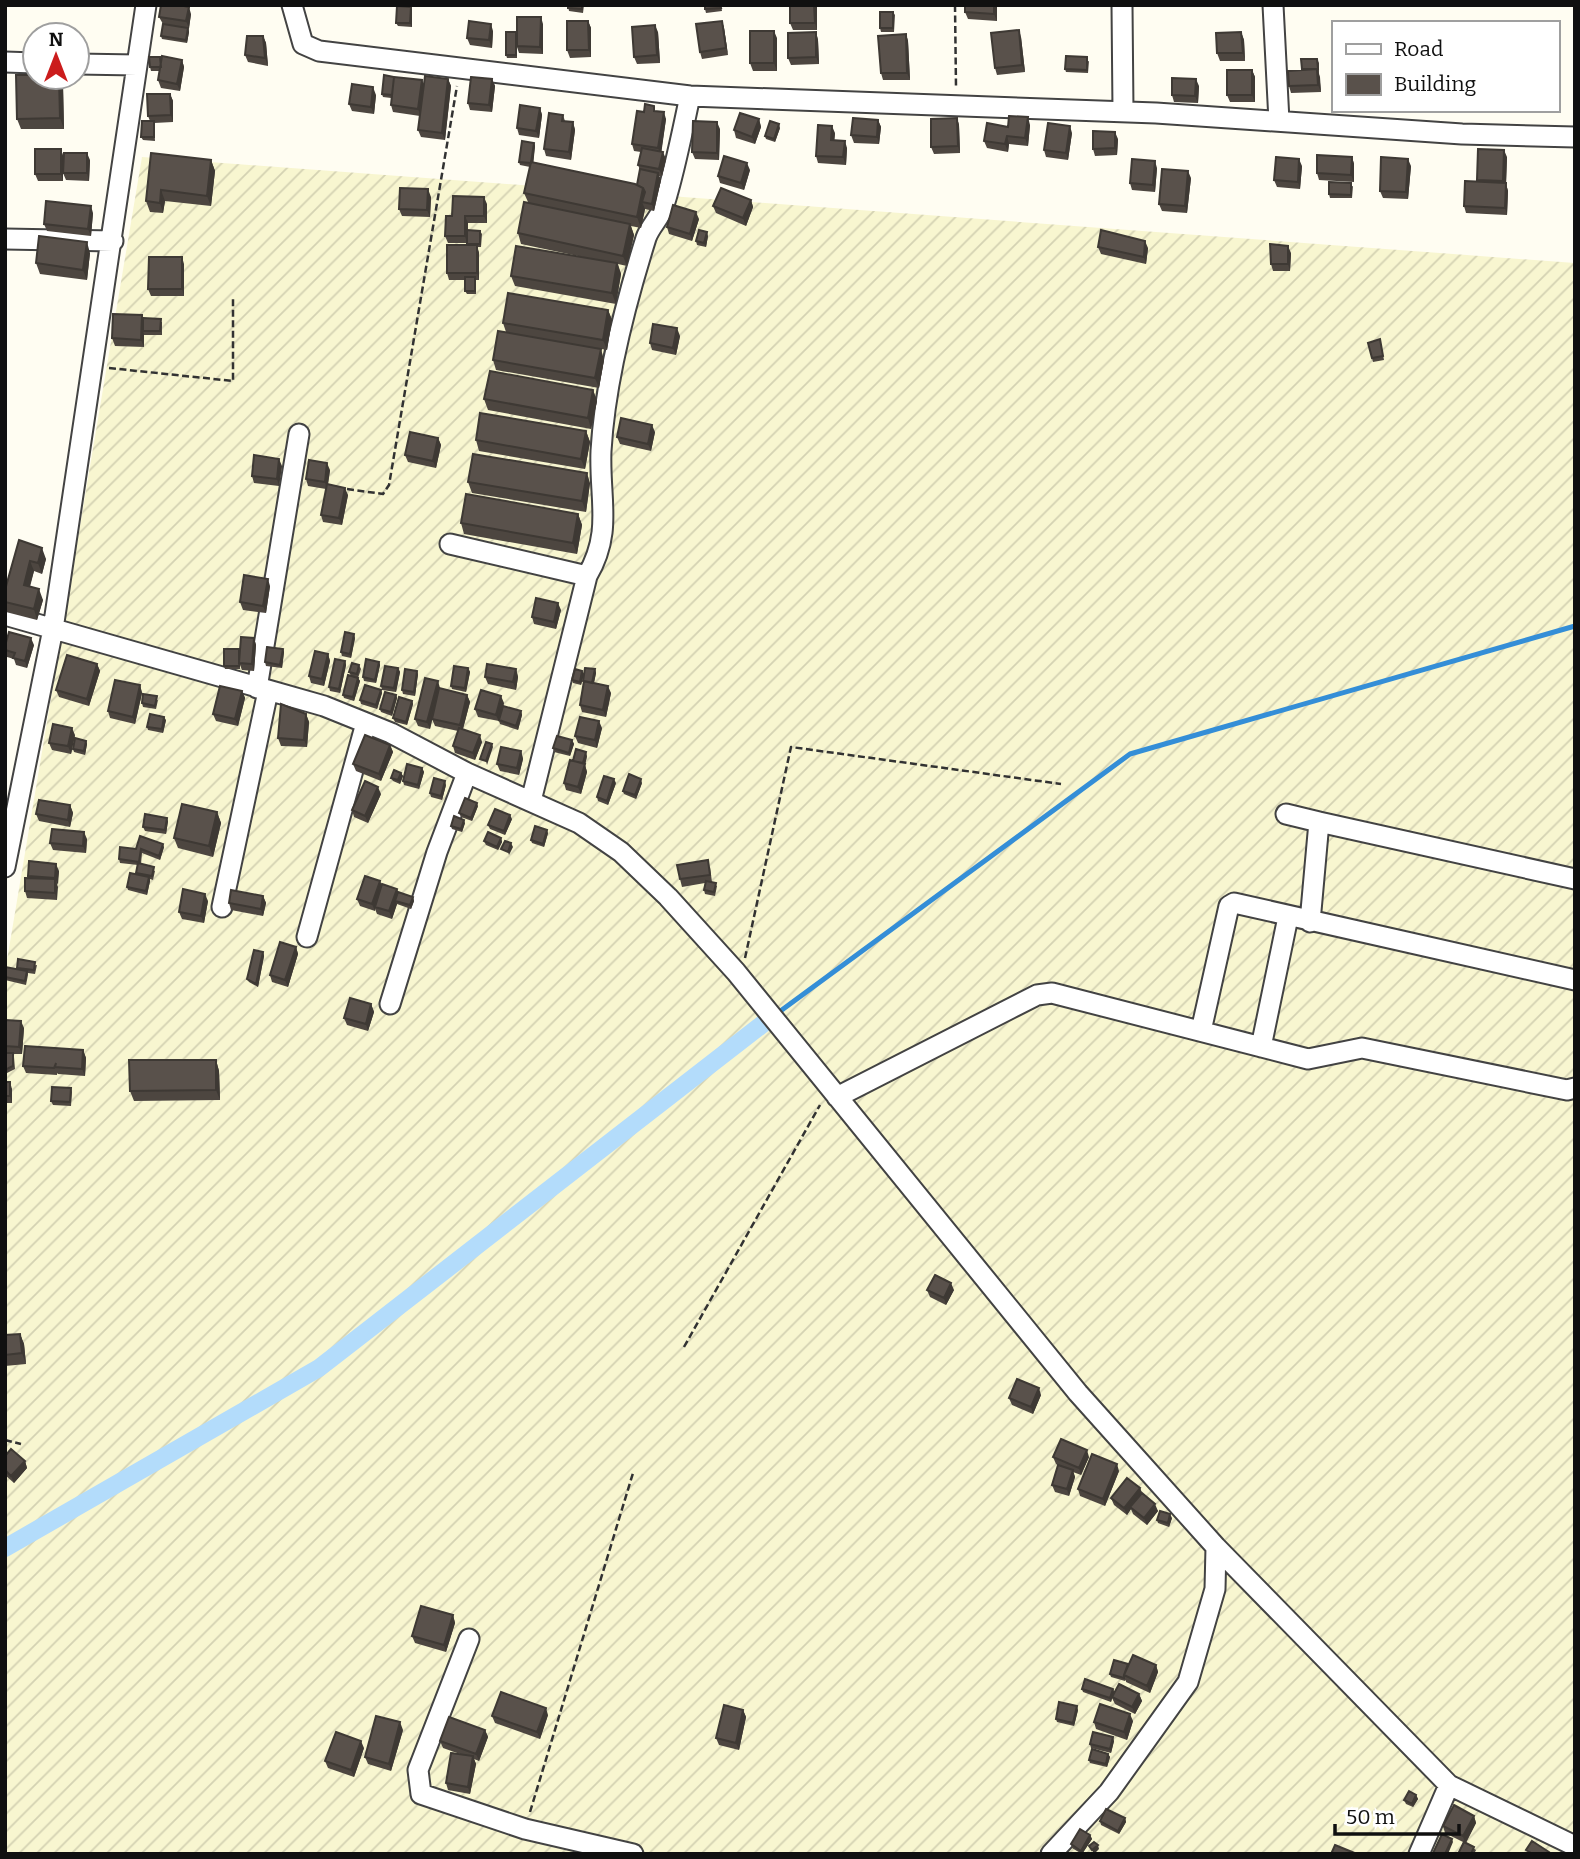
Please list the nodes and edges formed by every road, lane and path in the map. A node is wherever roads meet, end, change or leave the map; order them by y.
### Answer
1 (146, 5) edge
2 (292, 5) edge
3 (955, 5) edge
4 (1122, 5) edge
5 (1273, 5) edge
6 (91, 64) edge
7 (137, 65) junction
8 (460, 69) junction
9 (691, 96) junction
10 (956, 104) junction
11 (1123, 111) junction
12 (1279, 121) junction
13 (1575, 137) edge
14 (5, 239) edge
15 (113, 241) junction
16 (233, 299) dead end
17 (92, 366) junction
18 (299, 434) dead end
19 (346, 489) edge
20 (450, 544) dead end
21 (587, 576) junction
22 (5, 615) edge
23 (53, 629) junction
24 (262, 689) junction
25 (366, 723) junction
26 (467, 774) junction
27 (1061, 785) dead end
28 (531, 801) junction
29 (1286, 814) dead end
30 (1320, 822) junction
31 (5, 867) edge
32 (1575, 879) edge
33 (222, 907) dead end
34 (1287, 918) junction
35 (1310, 922) junction
36 (307, 937) dead end
37 (736, 972) junction
38 (1575, 980) edge
39 (390, 1004) dead end
40 (1200, 1031) junction
41 (1261, 1047) junction
42 (1575, 1088) edge
43 (833, 1092) junction
44 (684, 1347) dead end
45 (5, 1440) edge
46 (21, 1444) dead end
47 (633, 1473) dead end
48 (1216, 1547) junction
49 (469, 1639) dead end
50 (1449, 1784) junction
51 (525, 1829) junction
52 (1575, 1846) edge
53 (633, 1854) edge
54 (1051, 1854) edge
55 (1419, 1854) edge

1 - 7 street
2 - 8 street
3 - 10 path
4 - 11 street
5 - 12 street
6 - 7 street
7 - 15 street
8 - 9 street
8 - 19 path
9 - 10 street
9 - 21 street
10 - 11 street
11 - 12 street
12 - 13 street
14 - 15 street
15 - 17 street
16 - 17 path
17 - 23 street
18 - 24 street
20 - 21 street
21 - 28 street
22 - 23 street
23 - 24 street
23 - 31 street
24 - 25 street
24 - 33 street
25 - 26 street
25 - 36 street
26 - 28 street
26 - 39 street
27 - 37 path
28 - 37 street
29 - 30 street
30 - 32 street
30 - 35 street
34 - 35 street
34 - 40 street
34 - 41 street
35 - 38 street
37 - 43 street
40 - 41 street
40 - 43 street
41 - 42 street
43 - 44 path
43 - 48 street
45 - 46 path
47 - 51 path
48 - 50 street
48 - 54 street
49 - 51 street
50 - 52 street
50 - 55 street
51 - 53 street

